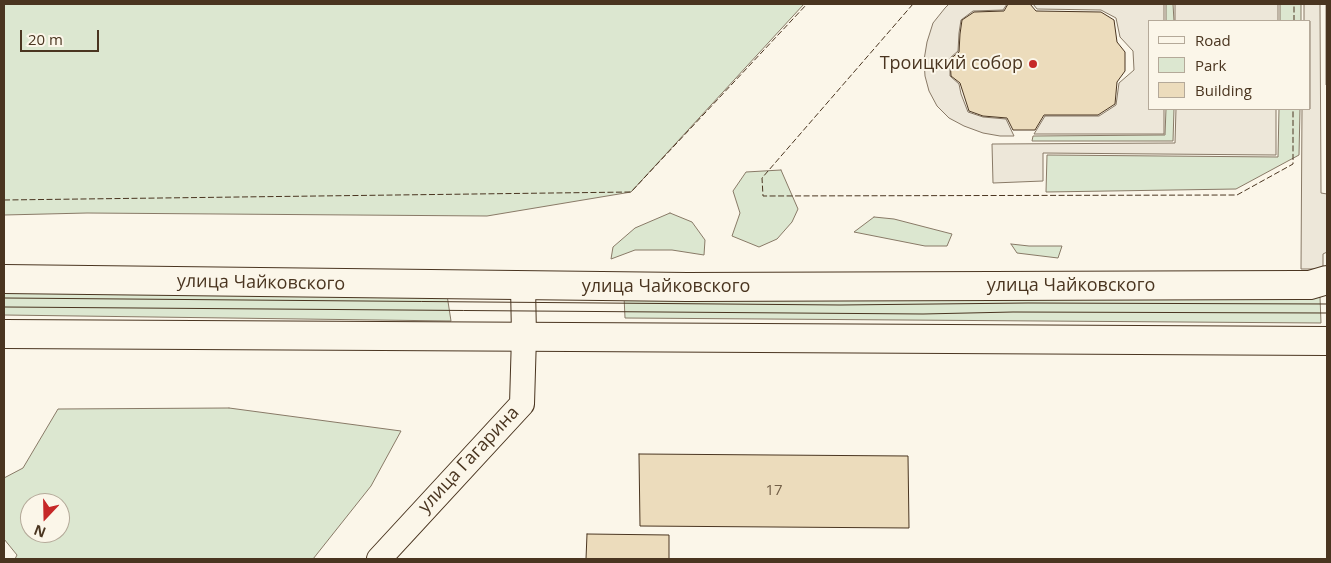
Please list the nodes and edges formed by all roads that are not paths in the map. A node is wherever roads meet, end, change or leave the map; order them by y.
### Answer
1 (4, 279) edge
2 (1327, 280) edge
3 (523, 286) junction
4 (4, 334) edge
5 (524, 336) junction
6 (1325, 341) edge
7 (379, 559) edge

1 - 3 main road, улица Чайковского
2 - 3 main road, улица Чайковского
3 - 5 street, улица Гагарина
4 - 5 main road
5 - 6 main road
5 - 7 street, улица Гагарина

